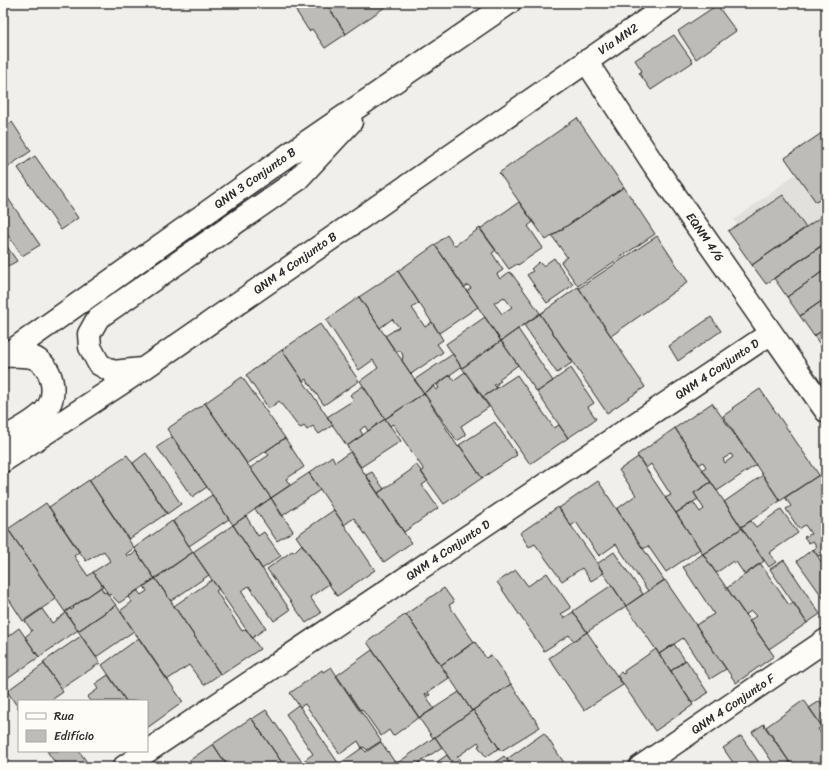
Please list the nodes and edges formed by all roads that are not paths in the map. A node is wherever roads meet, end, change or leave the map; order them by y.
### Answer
1 (509, 3) edge
2 (671, 3) edge
3 (586, 61) junction
4 (378, 93) junction
5 (772, 333) junction
6 (4, 357) edge
7 (143, 369) junction
8 (826, 411) edge
9 (3, 439) edge
10 (3, 461) edge
11 (826, 640) edge
12 (148, 751) edge
13 (146, 752) edge
14 (124, 767) edge
15 (640, 767) edge

1 - 4 main road, QNN 3 Conjunto B
2 - 3 main road, Via MN2
3 - 5 main road, EQNM 4/6
3 - 7 main road, QNM 4 Conjunto B
4 - 6 main road, QNN 3 Conjunto B
4 - 7 main road
5 - 8 main road, EQNM 4/6
5 - 12 main road, QNM 4 Conjunto D
6 - 9 main road
7 - 10 main road, QNM 4 Conjunto B
11 - 15 main road, QNM 4 Conjunto F
13 - 14 main road, QNM 4 Conjunto D

